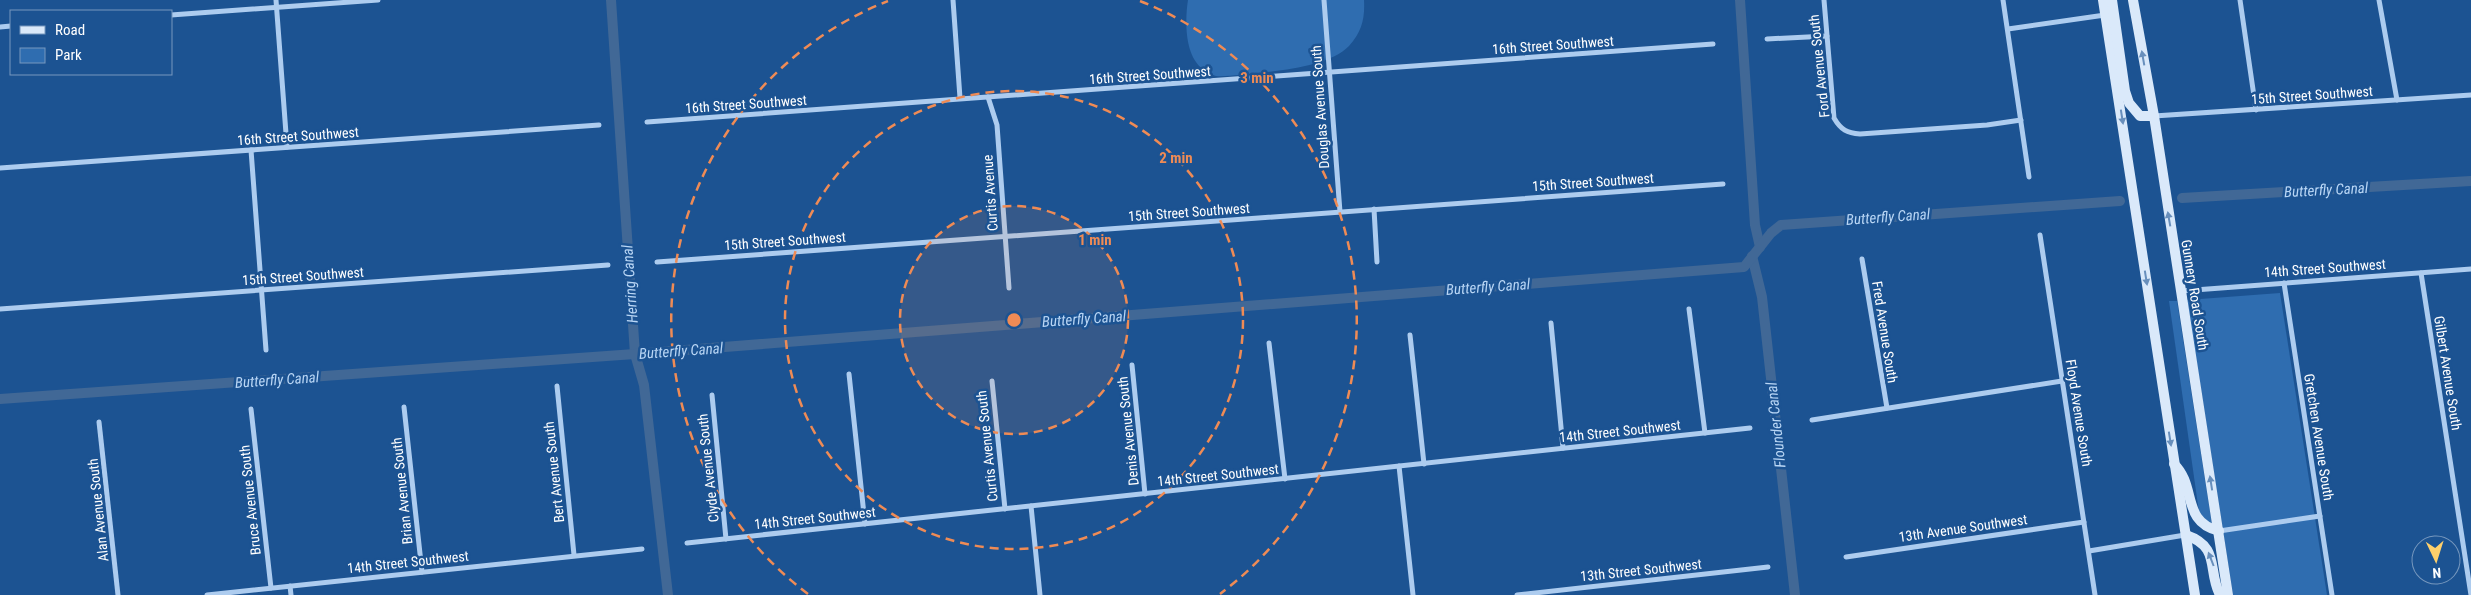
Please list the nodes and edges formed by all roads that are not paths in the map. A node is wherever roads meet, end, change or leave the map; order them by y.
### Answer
1 (276, 0) edge
2 (378, 0) edge
3 (953, 0) edge
4 (1324, 0) edge
5 (1824, 0) edge
6 (2004, 0) edge
7 (2103, 0) edge
8 (2112, 0) edge
9 (2133, 0) edge
10 (2240, 0) edge
11 (2379, 0) edge
12 (276, 8) junction
13 (172, 15) edge
14 (2105, 16) junction
15 (2008, 29) junction
16 (1827, 36) junction
17 (1767, 39) dead end
18 (1713, 44) dead end
19 (1329, 72) junction
20 (2471, 95) edge
21 (988, 97) junction
22 (960, 98) junction
23 (2397, 100) junction
24 (2256, 110) junction
25 (2154, 116) junction
26 (2021, 120) junction
27 (647, 122) dead end
28 (598, 125) dead end
29 (286, 147) junction
30 (251, 150) junction
31 (0, 168) edge
32 (2029, 177) dead end
33 (1723, 184) dead end
34 (1374, 209) junction
35 (1340, 212) junction
36 (2040, 234) dead end
37 (1005, 237) junction
38 (1862, 259) dead end
39 (658, 262) dead end
40 (1378, 262) dead end
41 (608, 265) dead end
42 (2471, 269) edge
43 (2421, 273) junction
44 (2284, 283) junction
45 (1009, 288) dead end
46 (262, 290) junction
47 (2181, 292) junction
48 (1689, 308) dead end
49 (0, 309) edge
50 (1550, 323) dead end
51 (1410, 335) dead end
52 (1269, 343) dead end
53 (266, 350) dead end
54 (1132, 365) dead end
55 (849, 374) dead end
56 (992, 381) dead end
57 (2062, 381) junction
58 (557, 386) dead end
59 (712, 395) dead end
60 (404, 407) dead end
61 (1887, 408) junction
62 (251, 409) dead end
63 (1812, 420) dead end
64 (99, 422) dead end
65 (1750, 428) dead end
66 (1704, 433) junction
67 (1563, 448) junction
68 (1424, 464) junction
69 (2174, 464) junction
70 (1399, 466) junction
71 (1285, 479) junction
72 (1145, 494) junction
73 (1031, 506) junction
74 (1005, 509) junction
75 (2320, 516) junction
76 (2084, 522) junction
77 (865, 524) junction
78 (2219, 531) junction
79 (2186, 535) junction
80 (726, 539) junction
81 (687, 543) dead end
82 (642, 549) dead end
83 (2089, 552) junction
84 (574, 556) junction
85 (1846, 557) dead end
86 (1768, 568) dead end
87 (422, 572) junction
88 (290, 586) junction
89 (271, 588) junction
90 (118, 595) edge
91 (207, 595) edge
92 (291, 595) edge
93 (1040, 595) edge
94 (1413, 595) edge
95 (1516, 595) edge
96 (2095, 595) edge
97 (2195, 595) edge
98 (2220, 595) edge
99 (2228, 595) edge
100 (2332, 595) edge
101 (2471, 595) edge

1 - 12 street
2 - 12 street
3 - 22 street
4 - 19 street, Douglas Avenue South
5 - 16 street, Ford Avenue South
6 - 15 street
7 - 14 main road
8 - 25 main road
25 -> 9 main road, Gunnery Road South
10 - 24 street
11 - 23 street
12 - 13 street
12 - 29 street
14 - 15 street
14 -> 69 main road
15 - 26 street
16 - 17 street
16 - 26 street, Ford Avenue South
18 - 19 street, 16th Street Southwest
19 - 21 street, 16th Street Southwest
19 - 35 street, Douglas Avenue South
20 - 23 street, 15th Street Southwest
21 - 22 street, 16th Street Southwest
21 - 37 street, Curtis Avenue
22 - 27 street, 16th Street Southwest
23 - 24 street, 15th Street Southwest
24 - 25 street, 15th Street Southwest
47 -> 25 main road, Gunnery Road South
26 - 32 street
28 - 29 street, 16th Street Southwest
29 - 30 street, 16th Street Southwest
30 - 31 street, 16th Street Southwest
30 - 46 street
33 - 34 street, 15th Street Southwest
34 - 35 street, 15th Street Southwest
34 - 40 street
35 - 37 street, 15th Street Southwest
36 - 57 street, Floyd Avenue South
37 - 39 street, 15th Street Southwest
37 - 45 street, Curtis Avenue
38 - 61 street, Fred Avenue South
41 - 46 street, 15th Street Southwest
42 - 43 street, 14th Street Southwest
43 - 44 street, 14th Street Southwest
43 - 101 street, Gilbert Avenue South
44 - 47 street, 14th Street Southwest
44 - 75 street, Gretchen Avenue South
46 - 49 street, 15th Street Southwest
46 - 53 street
78 -> 47 main road, Gunnery Road South
48 - 66 street
50 - 67 street
51 - 68 street
52 - 71 street
54 - 72 street, Denis Avenue South
55 - 77 street
56 - 74 street, Curtis Avenue South
57 - 61 street
57 - 76 street, Floyd Avenue South
58 - 84 street, Bert Avenue South
59 - 80 street, Clyde Avenue South
60 - 87 street, Brian Avenue South
61 - 63 street
62 - 89 street, Bruce Avenue South
64 - 90 street, Alan Avenue South
65 - 66 street, 14th Street Southwest
66 - 67 street, 14th Street Southwest
67 - 68 street, 14th Street Southwest
68 - 70 street, 14th Street Southwest
69 - 78 main road
69 - 79 main road
70 - 71 street, 14th Street Southwest
70 - 94 street
71 - 72 street, 14th Street Southwest
72 - 73 street, 14th Street Southwest
73 - 74 street, 14th Street Southwest
73 - 93 street
74 - 77 street, 14th Street Southwest
75 - 78 street
75 - 100 street, Gretchen Avenue South
76 - 83 street, Floyd Avenue South
76 - 85 street, 13th Avenue Southwest
77 - 80 street, 14th Street Southwest
78 - 99 main road, Gunnery Road South
79 - 83 street
79 - 97 main road
98 -> 79 main road
80 - 81 street, 14th Street Southwest
82 - 84 street, 14th Street Southwest
83 - 96 street, Floyd Avenue South
84 - 87 street, 14th Street Southwest
86 - 95 street, 13th Street Southwest
87 - 88 street, 14th Street Southwest
88 - 89 street, 14th Street Southwest
88 - 92 street
89 - 91 street, 14th Street Southwest

